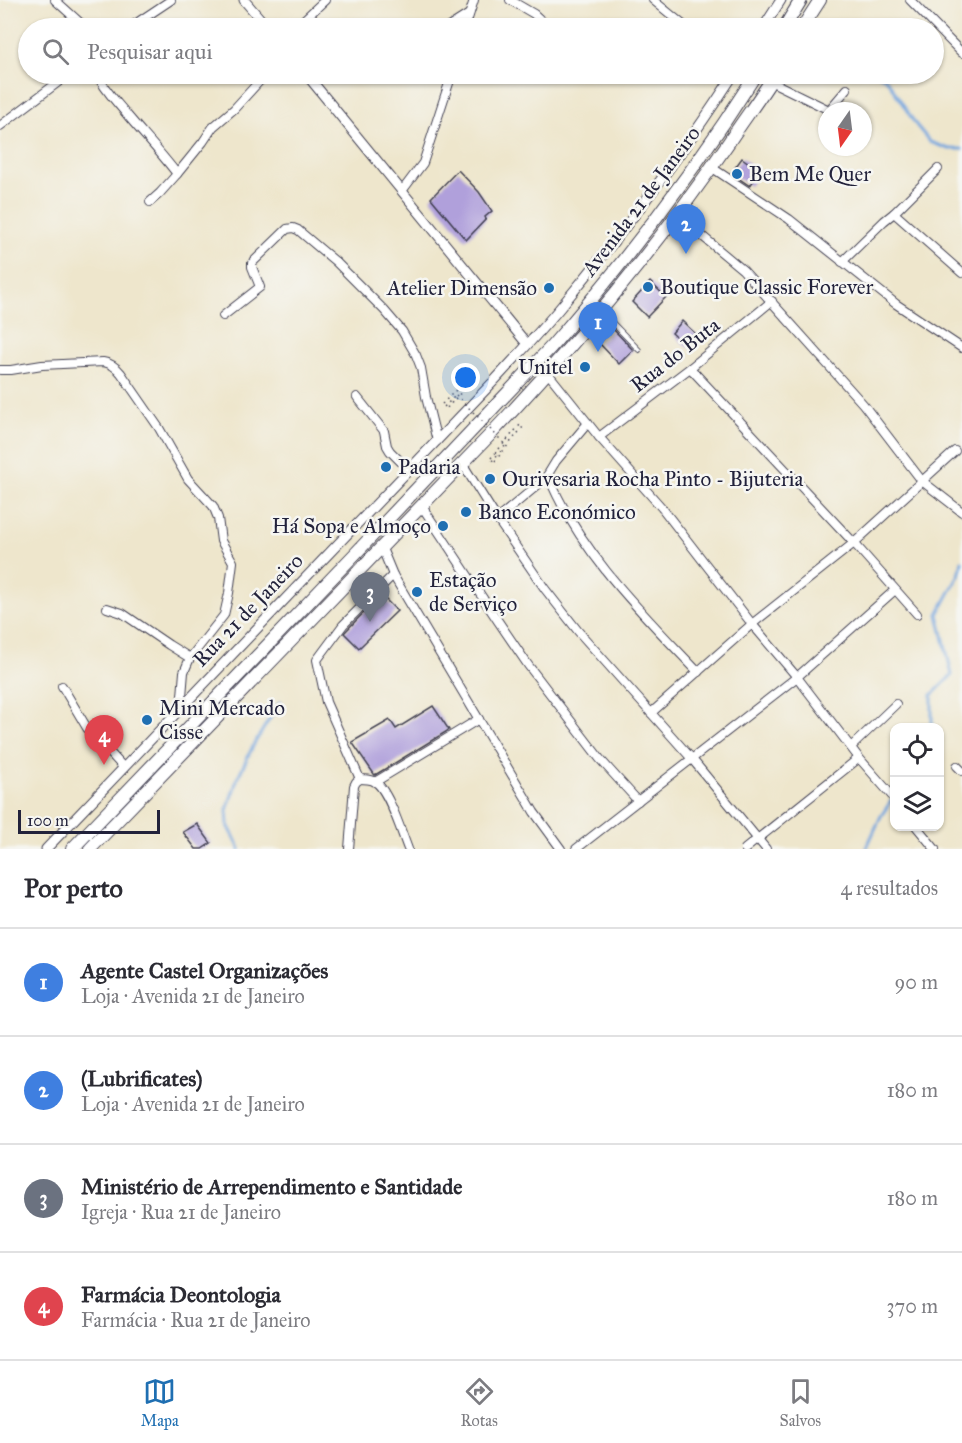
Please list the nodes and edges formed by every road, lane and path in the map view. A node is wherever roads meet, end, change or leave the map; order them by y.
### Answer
1 (55, 0) edge
2 (171, 0) edge
3 (244, 0) edge
4 (325, 0) edge
5 (474, 0) edge
6 (510, 0) edge
7 (653, 0) edge
8 (781, 0) edge
9 (801, 0) edge
10 (820, 0) edge
11 (910, 0) edge
12 (469, 14) junction
13 (75, 18) edge
14 (144, 18) edge
15 (259, 18) edge
16 (306, 18) edge
17 (463, 18) edge
18 (468, 18) edge
19 (538, 18) edge
20 (675, 18) edge
21 (769, 18) edge
22 (790, 18) edge
23 (808, 18) edge
24 (928, 18) edge
25 (944, 35) edge
26 (962, 53) edge
27 (56, 84) edge
28 (102, 84) edge
29 (257, 84) edge
30 (314, 84) edge
31 (449, 84) edge
32 (727, 84) edge
33 (749, 84) edge
34 (768, 84) edge
35 (785, 84) edge
36 (847, 89) dead end
37 (0, 126) edge
38 (711, 167) junction
39 (938, 169) dead end
40 (177, 174) junction
41 (402, 191) junction
42 (150, 202) dead end
43 (894, 213) junction
44 (677, 215) junction
45 (842, 262) junction
46 (962, 273) edge
47 (772, 301) junction
48 (600, 311) junction
49 (223, 316) dead end
50 (527, 344) junction
51 (962, 348) edge
52 (639, 350) dead end
53 (690, 368) junction
54 (0, 370) edge
55 (547, 372) junction
56 (357, 397) dead end
57 (442, 404) dead end
58 (588, 423) junction
59 (599, 437) junction
60 (437, 441) junction
61 (955, 451) dead end
62 (495, 461) dead end
63 (462, 463) junction
64 (409, 470) junction
65 (548, 475) junction
66 (922, 481) junction
67 (421, 505) junction
68 (962, 512) edge
69 (496, 519) junction
70 (854, 543) junction
71 (381, 546) junction
72 (393, 575) junction
73 (895, 590) junction
74 (107, 608) dead end
75 (917, 614) dead end
76 (752, 624) junction
77 (190, 658) junction
78 (698, 672) junction
79 (797, 677) junction
80 (62, 686) dead end
81 (896, 704) dead end
82 (181, 708) junction
83 (651, 713) junction
84 (479, 719) junction
85 (851, 747) junction
86 (859, 758) junction
87 (692, 759) junction
88 (124, 768) junction
89 (360, 779) junction
90 (375, 782) junction
91 (890, 793) edge
92 (638, 801) junction
93 (920, 831) edge
94 (758, 838) junction
95 (46, 849) edge
96 (72, 849) edge
97 (90, 849) edge
98 (349, 849) edge
99 (408, 849) edge
100 (561, 849) edge
101 (576, 849) edge
102 (745, 849) edge
103 (766, 849) edge
104 (935, 849) edge

1 - 13 street
2 - 14 street
3 - 15 street
4 - 16 street
5 - 12 street
6 - 19 street
7 - 20 street
8 - 21 street
9 - 22 main road
10 - 23 main road
11 - 24 street
12 - 17 street
12 - 18 street
25 - 26 street
27 - 37 street
28 - 40 street
29 - 40 street
30 - 41 street
31 - 41 street
32 - 50 street, Rua 21 de Janeiro
33 - 96 main road, Avenida 21 de Janeiro
34 - 38 main road, Avenida 21 de Janeiro
35 - 36 street
38 - 44 main road, Avenida 21 de Janeiro
38 - 45 street
39 - 43 street
40 - 42 street
41 - 50 street
43 - 45 street
43 - 46 street
44 - 47 street
44 - 48 main road, Avenida 21 de Janeiro
45 - 51 street
47 - 53 street, Rua do Buta
47 - 66 street
48 - 52 lane
48 - 55 main road, Avenida 21 de Janeiro
49 - 60 street
50 - 60 street, Rua 21 de Janeiro
53 - 59 street, Rua do Buta
53 - 70 street
54 - 77 street
55 - 58 street
55 - 63 main road
56 - 64 street
57 - 62 path, bridge
58 - 59 street
58 - 65 street
59 - 76 street
60 - 64 street, Rua 21 de Janeiro
61 - 66 street
63 - 67 main road
63 - 69 street
64 - 82 street, Rua 21 de Janeiro
65 - 69 street
65 - 78 street
66 - 68 street
66 - 70 street
67 - 71 main road
67 - 92 street
69 - 83 street
70 - 73 street
70 - 76 street
71 - 72 street
71 - 97 main road
72 - 84 street
72 - 89 street
73 - 75 street
73 - 79 street
74 - 77 street
76 - 78 street
76 - 79 street
77 - 82 street
78 - 83 street
79 - 85 street
79 - 87 street
80 - 88 street
81 - 85 street
82 - 88 street, Rua 21 de Janeiro
83 - 87 street
84 - 90 street
84 - 100 street
85 - 86 street
86 - 91 street
86 - 94 street
87 - 92 street
87 - 94 street
88 - 95 street, Rua 21 de Janeiro
89 - 90 street
89 - 98 street
90 - 99 street
92 - 101 street
93 - 104 street
94 - 102 street
94 - 103 street

